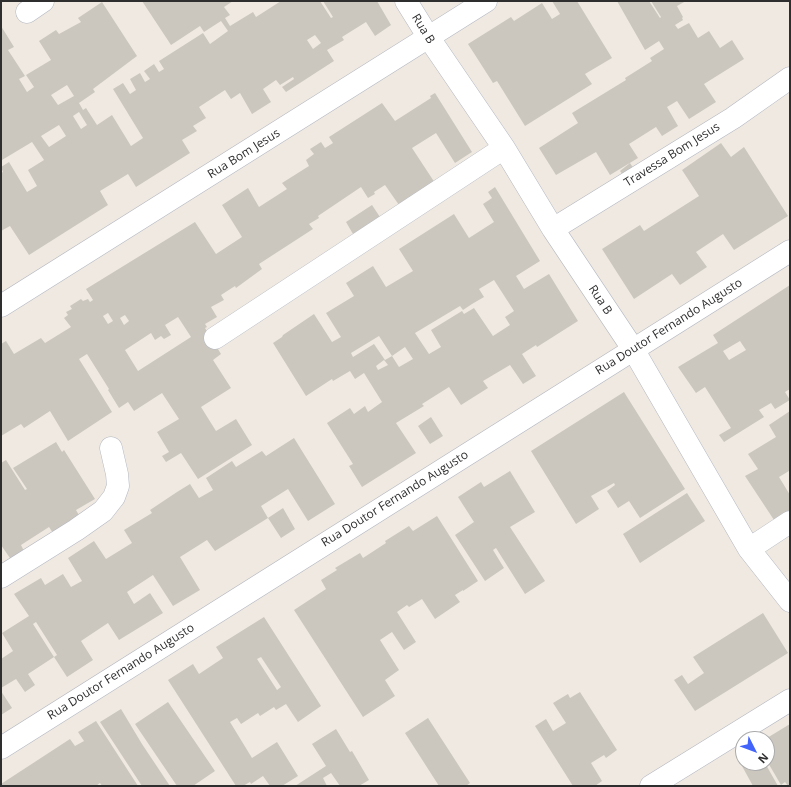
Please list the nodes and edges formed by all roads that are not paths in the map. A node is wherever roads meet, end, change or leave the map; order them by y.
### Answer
1 (406, 1) edge
2 (486, 1) edge
3 (429, 38) junction
4 (790, 78) edge
5 (504, 148) junction
6 (553, 229) junction
7 (790, 251) edge
8 (1, 306) edge
9 (215, 338) dead end
10 (633, 350) junction
11 (111, 448) dead end
12 (790, 522) edge
13 (749, 549) junction
14 (1, 577) edge
15 (790, 601) edge
16 (790, 700) edge
17 (1, 748) edge
18 (651, 786) edge

1 - 3 street, Rua B
2 - 3 street, Rua Bom Jesus
3 - 5 street, Rua B
3 - 8 street, Rua Bom Jesus
4 - 6 street, Travessa Bom Jesus
5 - 6 street, Rua B
5 - 9 street
6 - 10 street, Rua B
7 - 10 street, Rua Doutor Fernando Augusto
10 - 13 street, Rua B
10 - 17 street, Rua Doutor Fernando Augusto
11 - 14 street
12 - 13 street
13 - 15 street, Rua B
16 - 18 street

